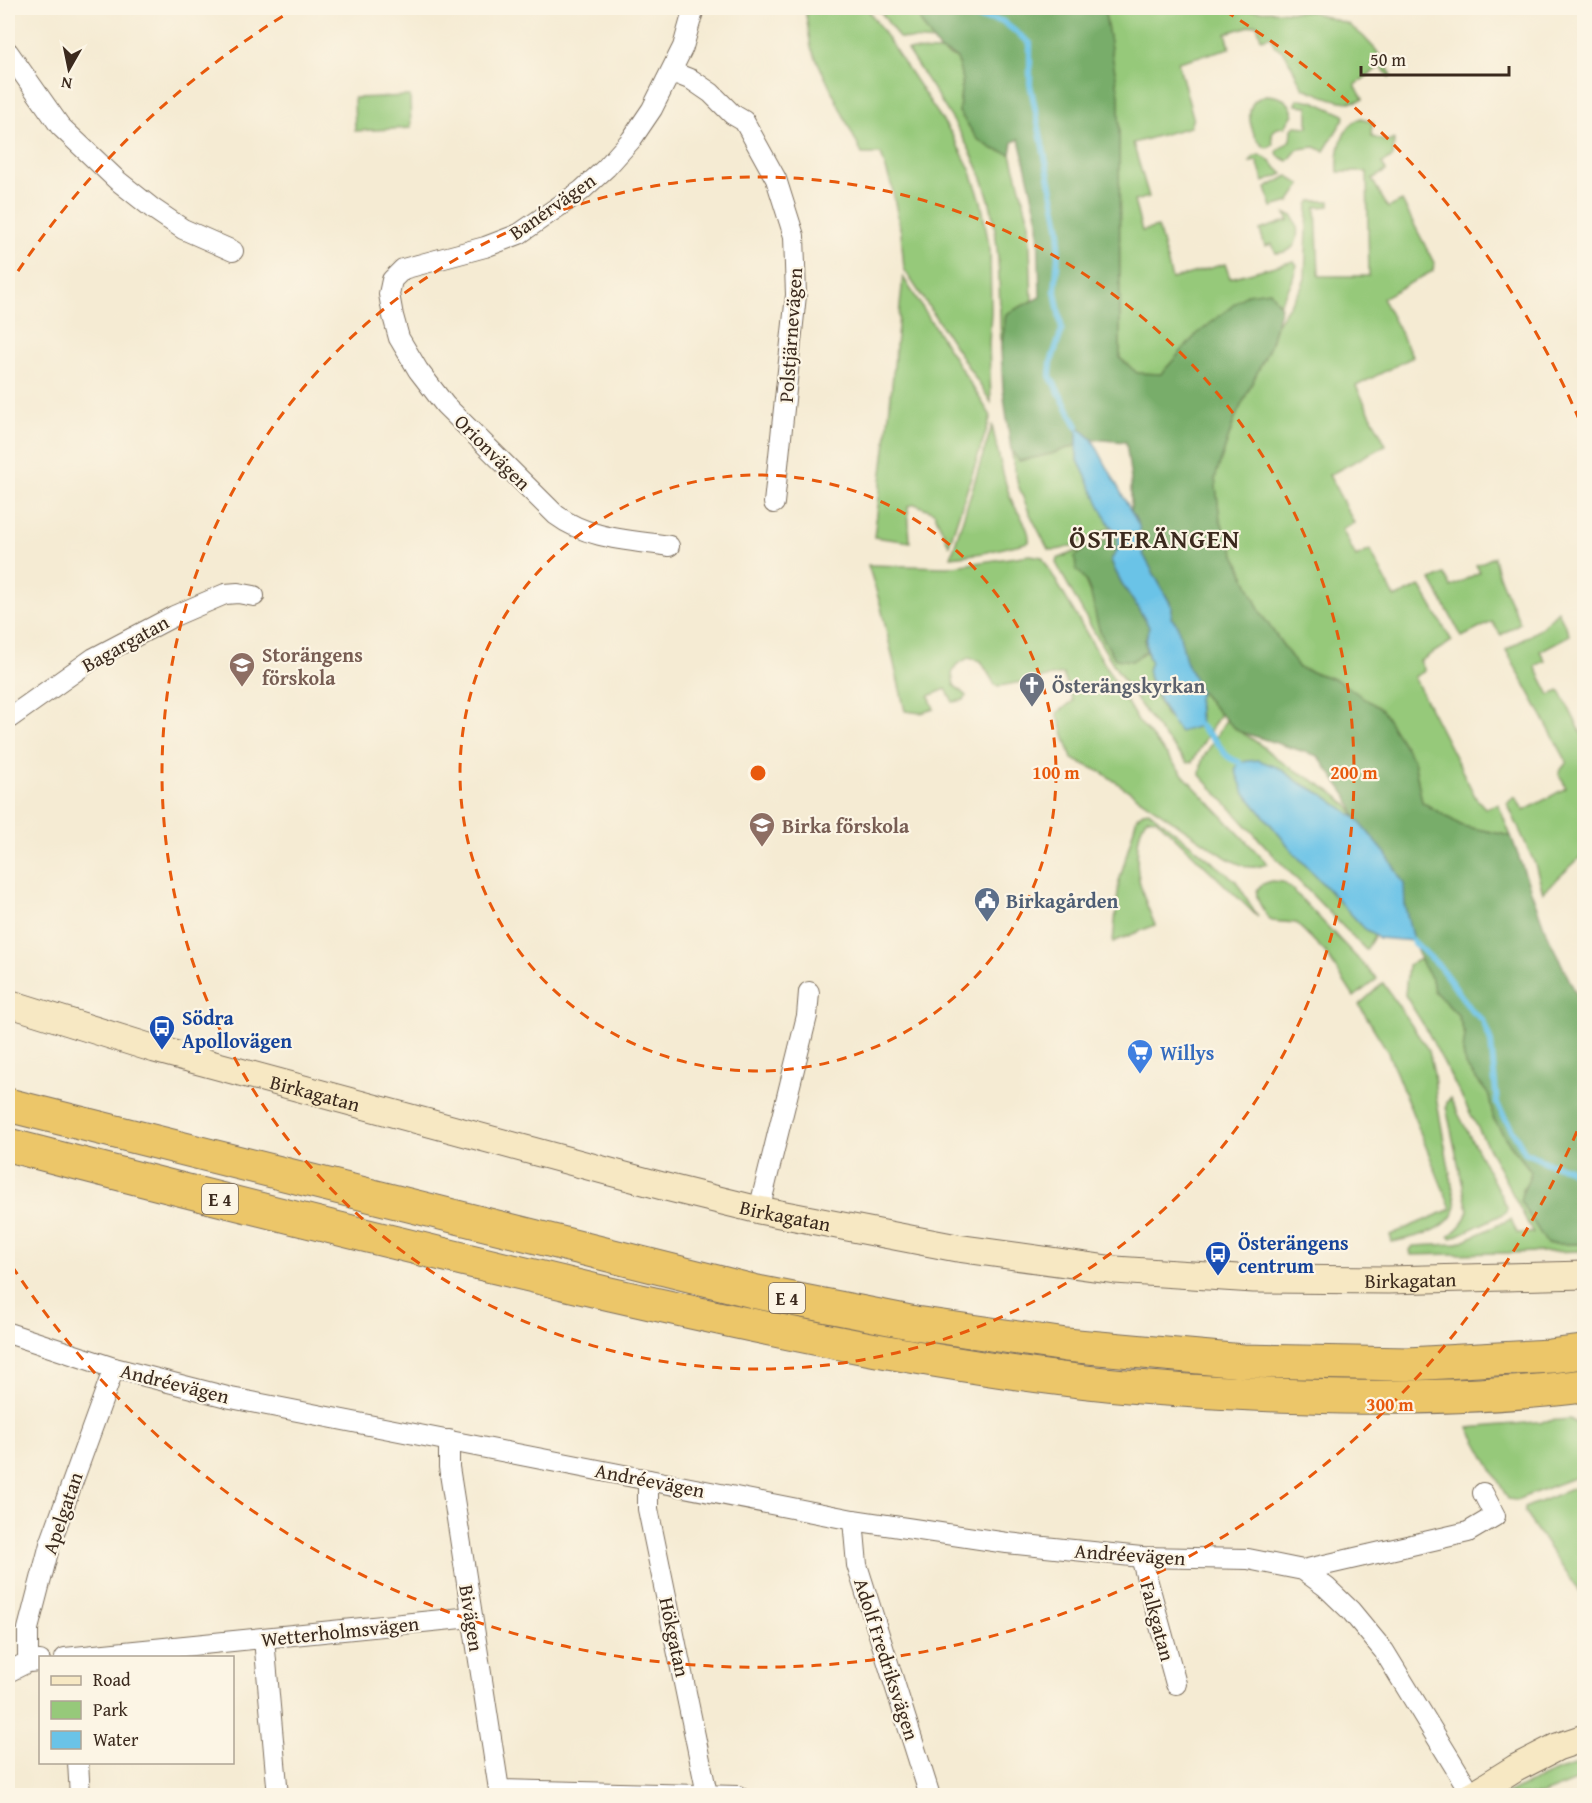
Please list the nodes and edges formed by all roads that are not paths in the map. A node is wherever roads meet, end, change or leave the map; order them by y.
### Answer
1 (694, 8) edge
2 (8, 52) edge
3 (672, 72) junction
4 (233, 251) dead end
5 (393, 280) joint
6 (774, 503) dead end
7 (669, 546) dead end
8 (254, 596) dead end
9 (8, 719) edge
10 (809, 992) dead end
11 (8, 1003) edge
12 (8, 1105) edge
13 (8, 1145) edge
14 (759, 1210) junction
15 (1584, 1275) edge
16 (8, 1333) edge
17 (1584, 1352) edge
18 (114, 1368) junction
19 (1584, 1386) edge
20 (449, 1440) junction
21 (648, 1480) junction
22 (1483, 1493) dead end
23 (854, 1520) junction
24 (1141, 1557) junction
25 (1304, 1570) junction
26 (472, 1617) junction
27 (264, 1639) junction
28 (81, 1656) edge
29 (34, 1661) edge
30 (8, 1672) edge
31 (1176, 1684) dead end
32 (1584, 1738) edge
33 (78, 1764) edge
34 (500, 1793) edge
35 (707, 1794) edge
36 (1472, 1795) edge
37 (80, 1796) edge
38 (278, 1796) edge
39 (738, 1796) edge
40 (930, 1796) edge

1 - 3 street, Banérvägen
2 - 4 street
3 - 5 street, Banérvägen
3 - 6 street, Polstjärnevägen
5 - 7 street, Orionvägen
8 - 9 street, Bagargatan
10 - 14 street
11 - 14 street, Birkagatan
12 - 17 highway, E 4
13 - 19 highway, E 4
14 - 15 street, Birkagatan
16 - 18 street, Andréevägen
18 - 20 street, Andréevägen
18 - 29 street, Apelgatan
20 - 21 street, Andréevägen
20 - 26 street, Bivägen
21 - 23 street, Andréevägen
21 - 35 street, Hökgatan
22 - 25 street, Andréevägen
23 - 24 street, Andréevägen
23 - 40 street, Adolf Fredriksvägen
24 - 25 street, Andréevägen
24 - 31 street, Falkgatan
25 - 36 street, Andréevägen
26 - 27 street, Wetterholmsvägen
26 - 34 street, Bivägen
27 - 28 street, Wetterholmsvägen
27 - 38 street
29 - 30 street
32 - 36 street
33 - 37 street
34 - 35 street
35 - 39 street

